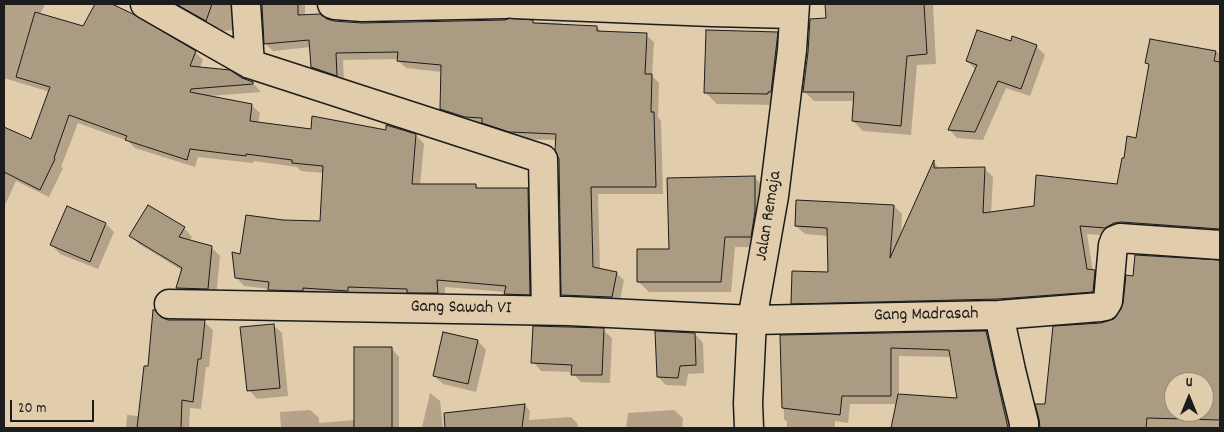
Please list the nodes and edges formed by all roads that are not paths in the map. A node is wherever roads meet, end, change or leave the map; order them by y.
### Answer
1 (145, 4) edge
2 (246, 4) edge
3 (332, 4) edge
4 (505, 4) edge
5 (514, 4) edge
6 (795, 9) edge
7 (250, 64) junction
8 (1220, 245) edge
9 (169, 304) dead end
10 (546, 310) junction
11 (999, 315) junction
12 (752, 320) junction
13 (749, 428) edge
14 (1024, 428) edge

1 - 7 street
2 - 7 street
3 - 4 street
5 - 6 street
6 - 12 street, Jalan Remaja
7 - 10 street
8 - 11 street, Gang Madrasah
9 - 10 street, Gang Sawah VI
10 - 12 street, Gang Sawah VI
11 - 12 street, Gang Madrasah
11 - 14 street
12 - 13 street, Jalan Remaja

